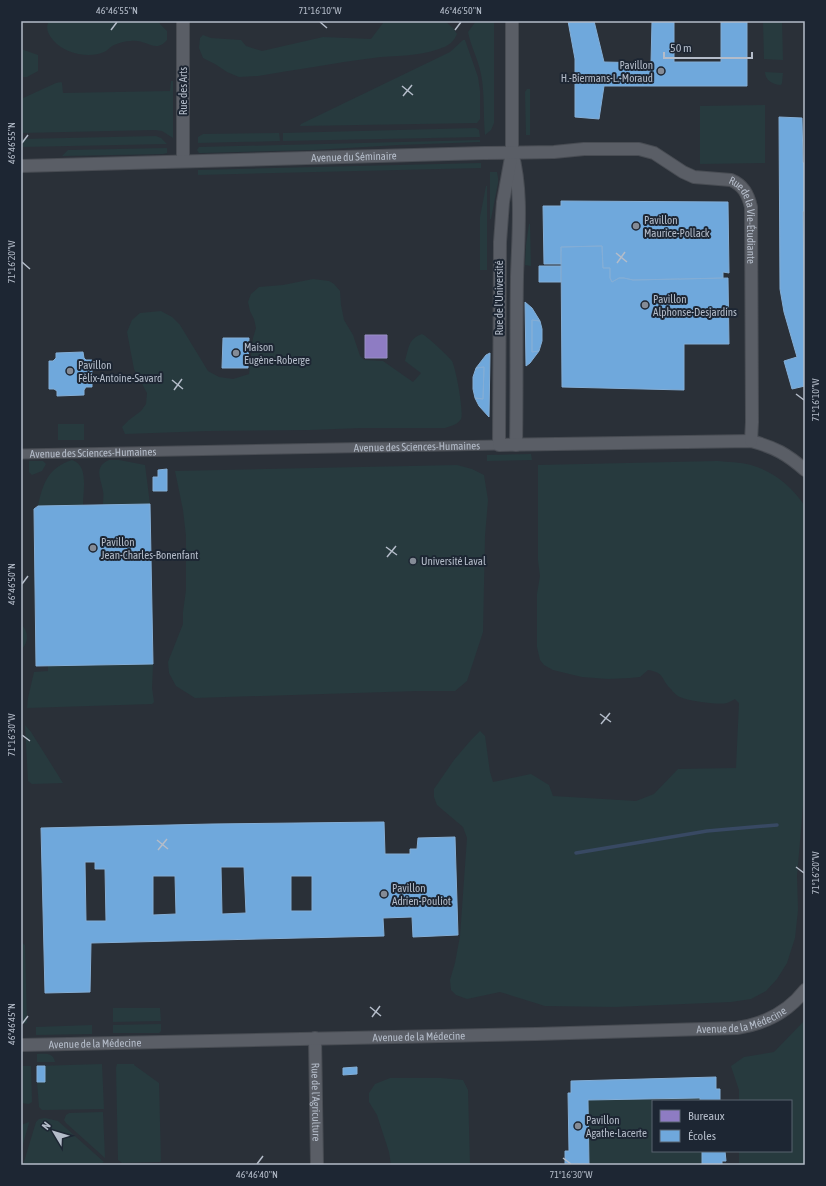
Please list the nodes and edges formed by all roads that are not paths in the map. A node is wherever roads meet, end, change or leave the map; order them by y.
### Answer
1 (183, 21) edge
2 (512, 21) edge
3 (512, 152) junction
4 (189, 161) junction
5 (21, 166) edge
6 (751, 441) junction
7 (499, 445) junction
8 (516, 445) junction
9 (21, 454) edge
10 (805, 470) edge
11 (805, 990) edge
12 (315, 1038) junction
13 (21, 1045) edge
14 (317, 1165) edge

1 - 4 street, Rue des Arts
2 - 3 street, Rue de l'Université
3 - 4 street, Avenue du Séminaire
3 - 6 street, Rue de la Vie-Étudiante
3 - 7 street, Rue de l'Université
3 - 8 street, Rue de l'Université
4 - 5 street, Avenue du Séminaire
6 - 8 street, Avenue des Sciences-Humaines
6 - 10 street, Avenue des Sciences-Humaines
7 - 8 street, Avenue des Sciences-Humaines
7 - 9 street, Avenue des Sciences-Humaines
11 - 12 street, Avenue de la Médecine
12 - 13 street, Avenue de la Médecine
12 - 14 street, Rue de l'Agriculture

